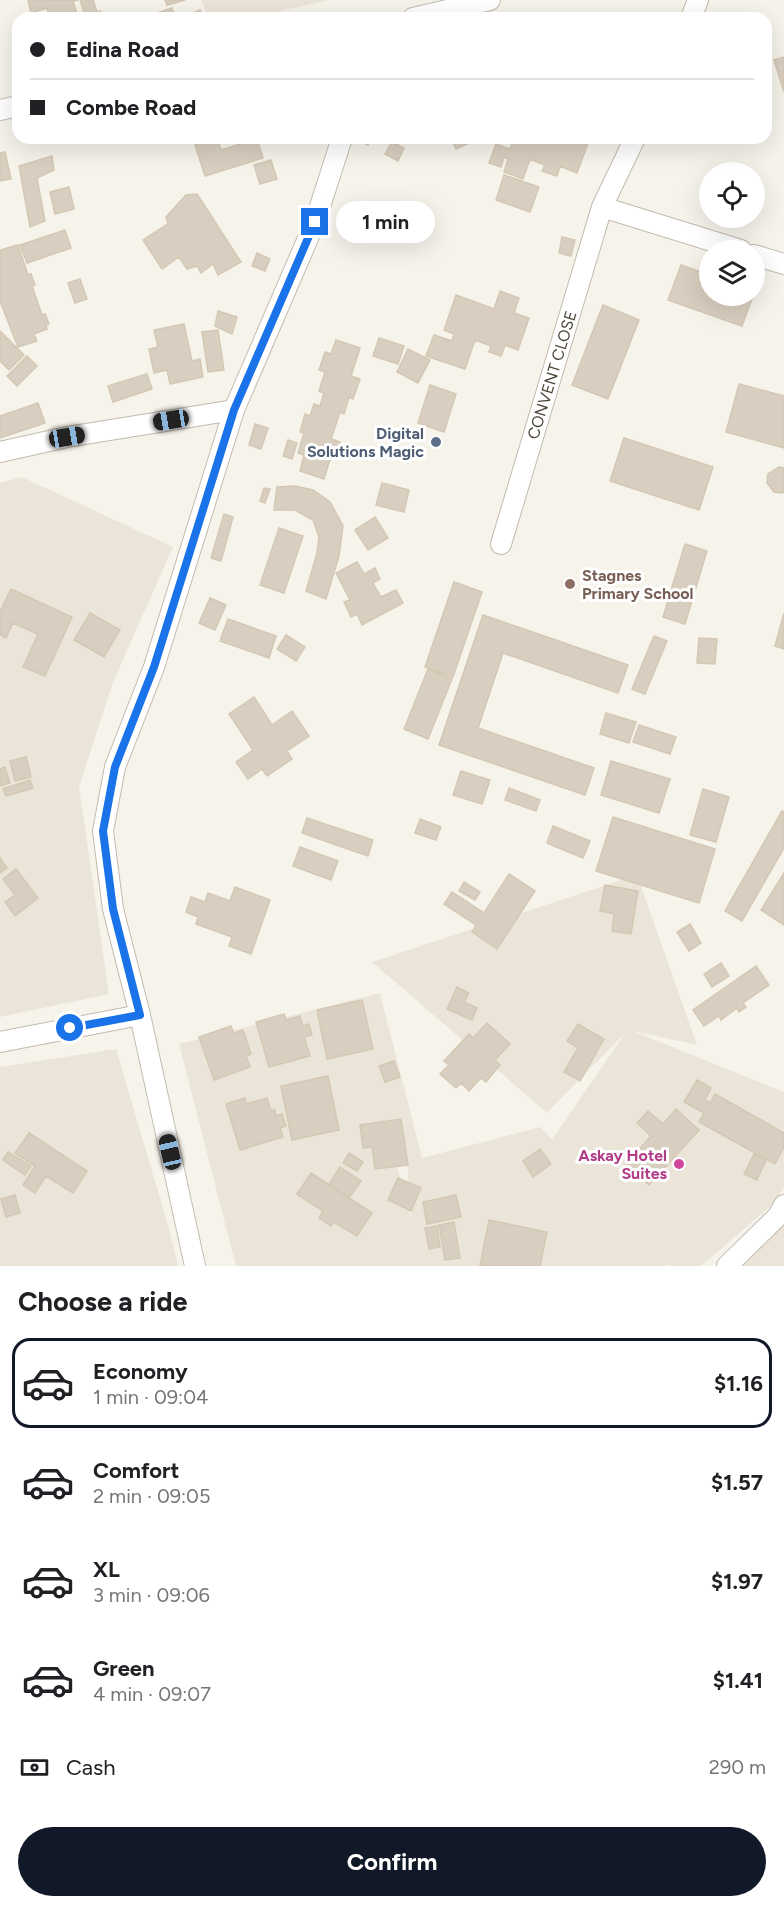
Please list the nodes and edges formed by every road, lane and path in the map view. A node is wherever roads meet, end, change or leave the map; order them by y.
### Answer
1 (490, 0) edge
2 (439, 12) edge
3 (340, 144) edge
4 (632, 144) edge
5 (602, 207) junction
6 (709, 240) edge
7 (765, 258) edge
8 (784, 264) edge
9 (234, 410) junction
10 (0, 452) edge
11 (501, 544) dead end
12 (140, 1015) junction
13 (0, 1042) edge
14 (784, 1205) edge
15 (195, 1266) edge
16 (727, 1266) edge

1 - 2 street
3 - 9 street
4 - 5 street, CONVENT CLOSE
5 - 6 street
5 - 11 street, CONVENT CLOSE
7 - 8 street
9 - 10 street
9 - 12 street
12 - 13 street
12 - 15 street
14 - 16 street

